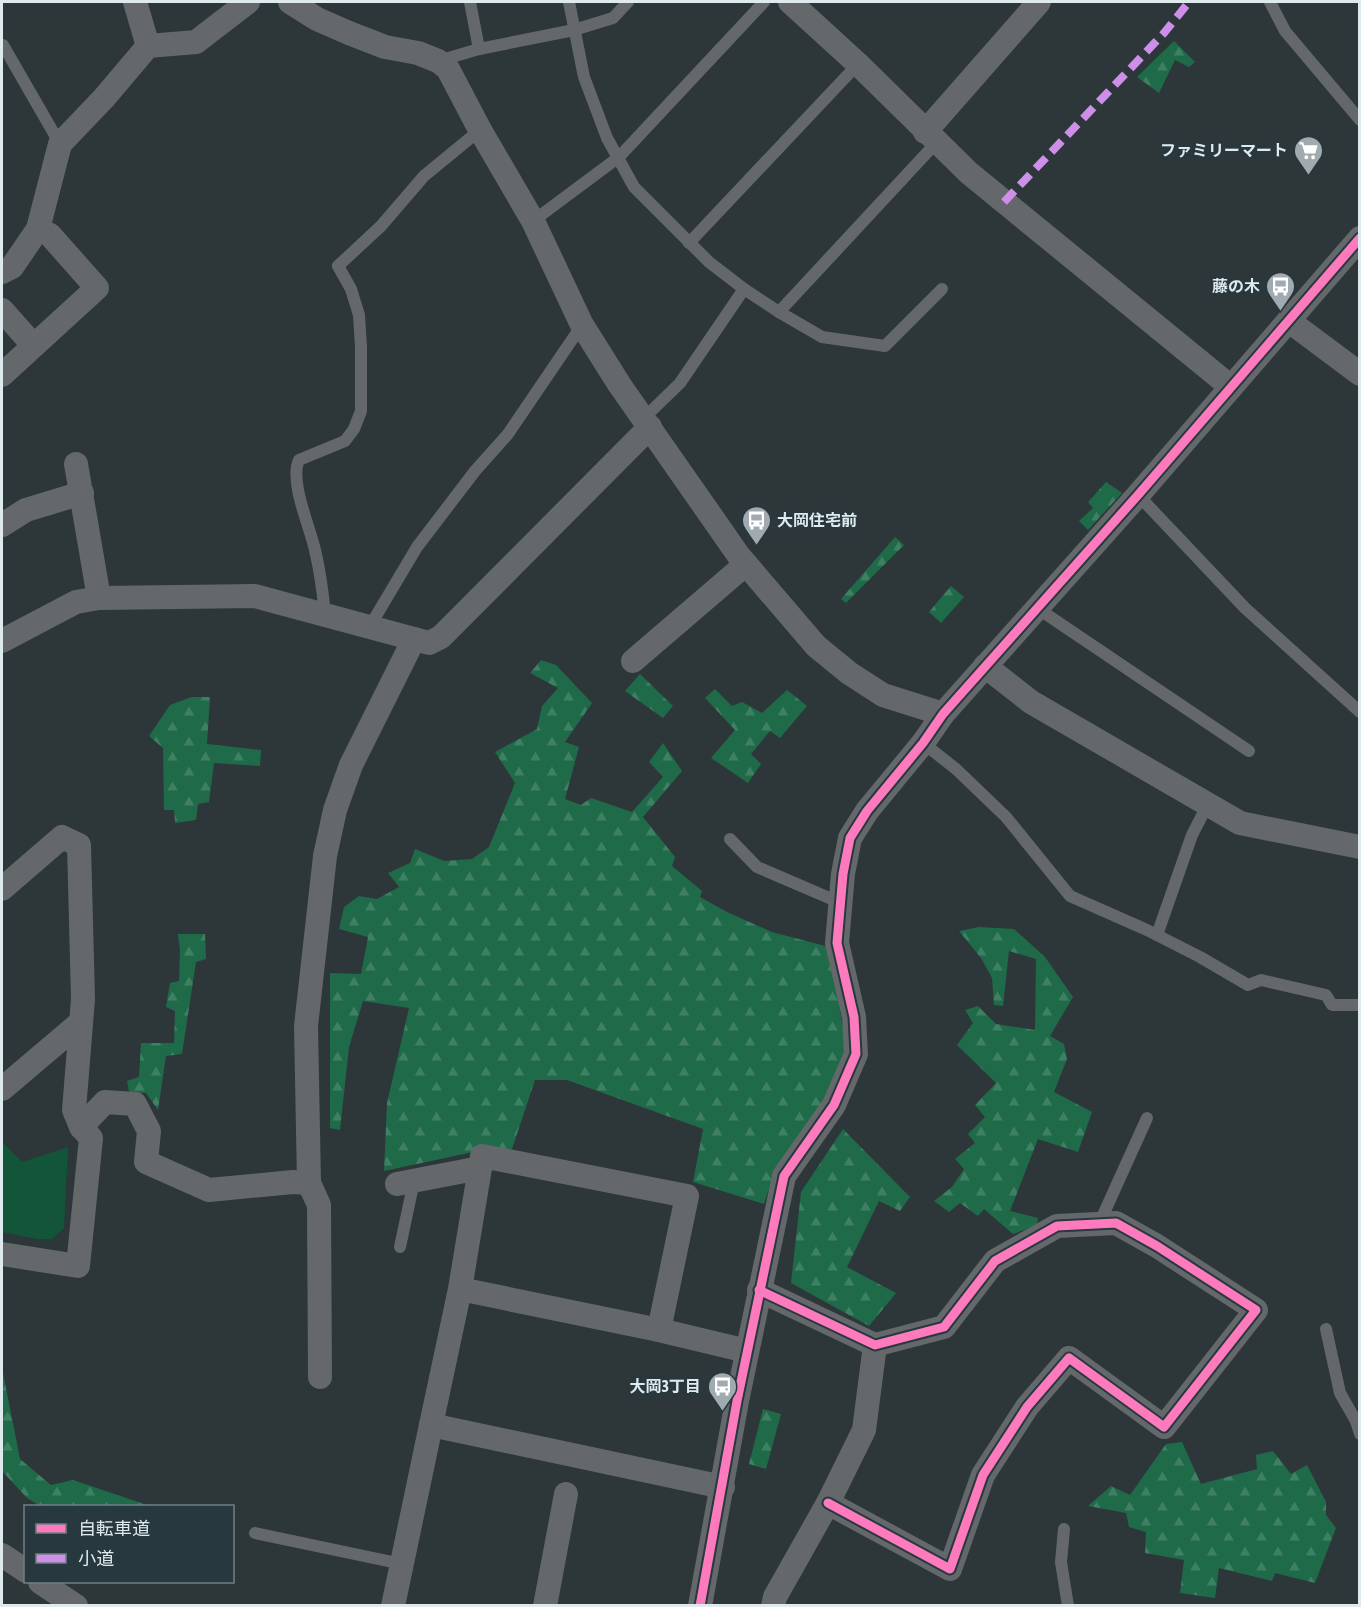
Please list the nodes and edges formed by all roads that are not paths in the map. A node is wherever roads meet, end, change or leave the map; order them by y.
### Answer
1 (135, 2) edge
2 (248, 2) edge
3 (290, 2) edge
4 (470, 2) edge
5 (569, 2) edge
6 (628, 2) edge
7 (764, 2) edge
8 (1039, 2) edge
9 (1270, 2) edge
10 (795, 3) edge
11 (574, 30) junction
12 (3, 45) dead end
13 (148, 46) junction
14 (479, 48) junction
15 (438, 61) junction
16 (858, 64) junction
17 (1359, 120) edge
18 (480, 130) junction
19 (930, 137) junction
20 (60, 144) junction
21 (619, 157) junction
22 (533, 221) junction
23 (38, 229) junction
24 (1359, 238) edge
25 (689, 243) junction
26 (2, 272) edge
27 (744, 289) junction
28 (942, 289) dead end
29 (2, 310) edge
30 (779, 312) junction
31 (1289, 321) junction
32 (582, 325) junction
33 (33, 345) junction
34 (1359, 374) edge
35 (2, 375) edge
36 (1231, 387) junction
37 (647, 423) junction
38 (76, 464) dead end
39 (82, 493) junction
40 (1138, 495) junction
41 (2, 525) edge
42 (746, 564) junction
43 (99, 598) junction
44 (1037, 608) junction
45 (325, 615) junction
46 (370, 626) junction
47 (414, 639) junction
48 (2, 640) edge
49 (633, 661) dead end
50 (986, 666) junction
51 (1358, 709) edge
52 (943, 714) junction
53 (923, 743) junction
54 (1249, 751) dead end
55 (1208, 804) junction
56 (730, 839) dead end
57 (1359, 847) edge
58 (2, 889) edge
59 (841, 903) junction
60 (1157, 935) junction
61 (1359, 1005) edge
62 (81, 1022) junction
63 (2, 1089) edge
64 (1147, 1118) dead end
65 (81, 1127) junction
66 (480, 1168) junction
67 (309, 1183) junction
68 (406, 1183) joint
69 (1100, 1224) junction
70 (400, 1247) dead end
71 (2, 1254) edge
72 (460, 1289) junction
73 (759, 1290) junction
74 (1326, 1329) dead end
75 (660, 1330) junction
76 (875, 1346) junction
77 (747, 1351) junction
78 (320, 1377) dead end
79 (431, 1425) junction
80 (1359, 1434) edge
81 (723, 1487) junction
82 (566, 1494) dead end
83 (828, 1503) junction
84 (1064, 1528) dead end
85 (255, 1533) dead end
86 (2, 1555) edge
87 (402, 1564) junction
88 (24, 1570) edge
89 (43, 1583) edge
90 (76, 1605) edge
91 (393, 1605) edge
92 (545, 1605) edge
93 (700, 1605) edge
94 (773, 1605) edge
95 (1068, 1605) edge

1 - 13 street
2 - 13 street
3 - 15 street
4 - 14 lane
5 - 11 lane
6 - 11 lane
7 - 21 lane
8 - 19 street
9 - 17 lane
10 - 16 street
11 - 14 lane
11 - 21 lane
12 - 20 lane
13 - 20 street
14 - 15 lane
15 - 18 street
16 - 19 street
16 - 25 lane
18 - 22 street
18 - 45 lane
19 - 30 lane
19 - 36 street
20 - 23 street
21 - 22 lane
21 - 25 lane
22 - 32 street
23 - 26 street
23 - 33 street
24 - 31 street
25 - 27 lane
27 - 30 lane
27 - 37 lane
28 - 30 lane
29 - 33 street
31 - 34 street
31 - 36 street
32 - 37 street
32 - 46 lane
33 - 35 street
36 - 40 street
37 - 42 street
37 - 47 street
38 - 39 street
39 - 41 street
39 - 43 street
40 - 44 street
40 - 51 lane
42 - 49 street
42 - 52 street
43 - 45 street
43 - 48 street
44 - 50 street
44 - 54 lane
45 - 46 street
46 - 47 street
47 - 67 street
50 - 52 street
50 - 55 street
52 - 53 street
53 - 59 street
53 - 60 lane
55 - 57 street
55 - 60 lane
56 - 59 lane
58 - 62 street
59 - 73 street
60 - 61 lane
62 - 63 street
62 - 65 street
64 - 69 lane
65 - 67 street
65 - 71 street
66 - 68 street
66 - 72 street
66 - 75 street
67 - 78 street
68 - 70 lane
69 - 76 street
69 - 83 street
72 - 75 street
72 - 79 street
73 - 76 street
73 - 77 street
74 - 80 lane
75 - 77 street
76 - 83 street
77 - 81 street
79 - 81 street
79 - 87 street
81 - 93 street
82 - 92 street
83 - 94 street
84 - 95 lane
85 - 87 lane
86 - 88 street
87 - 91 street
89 - 90 street

